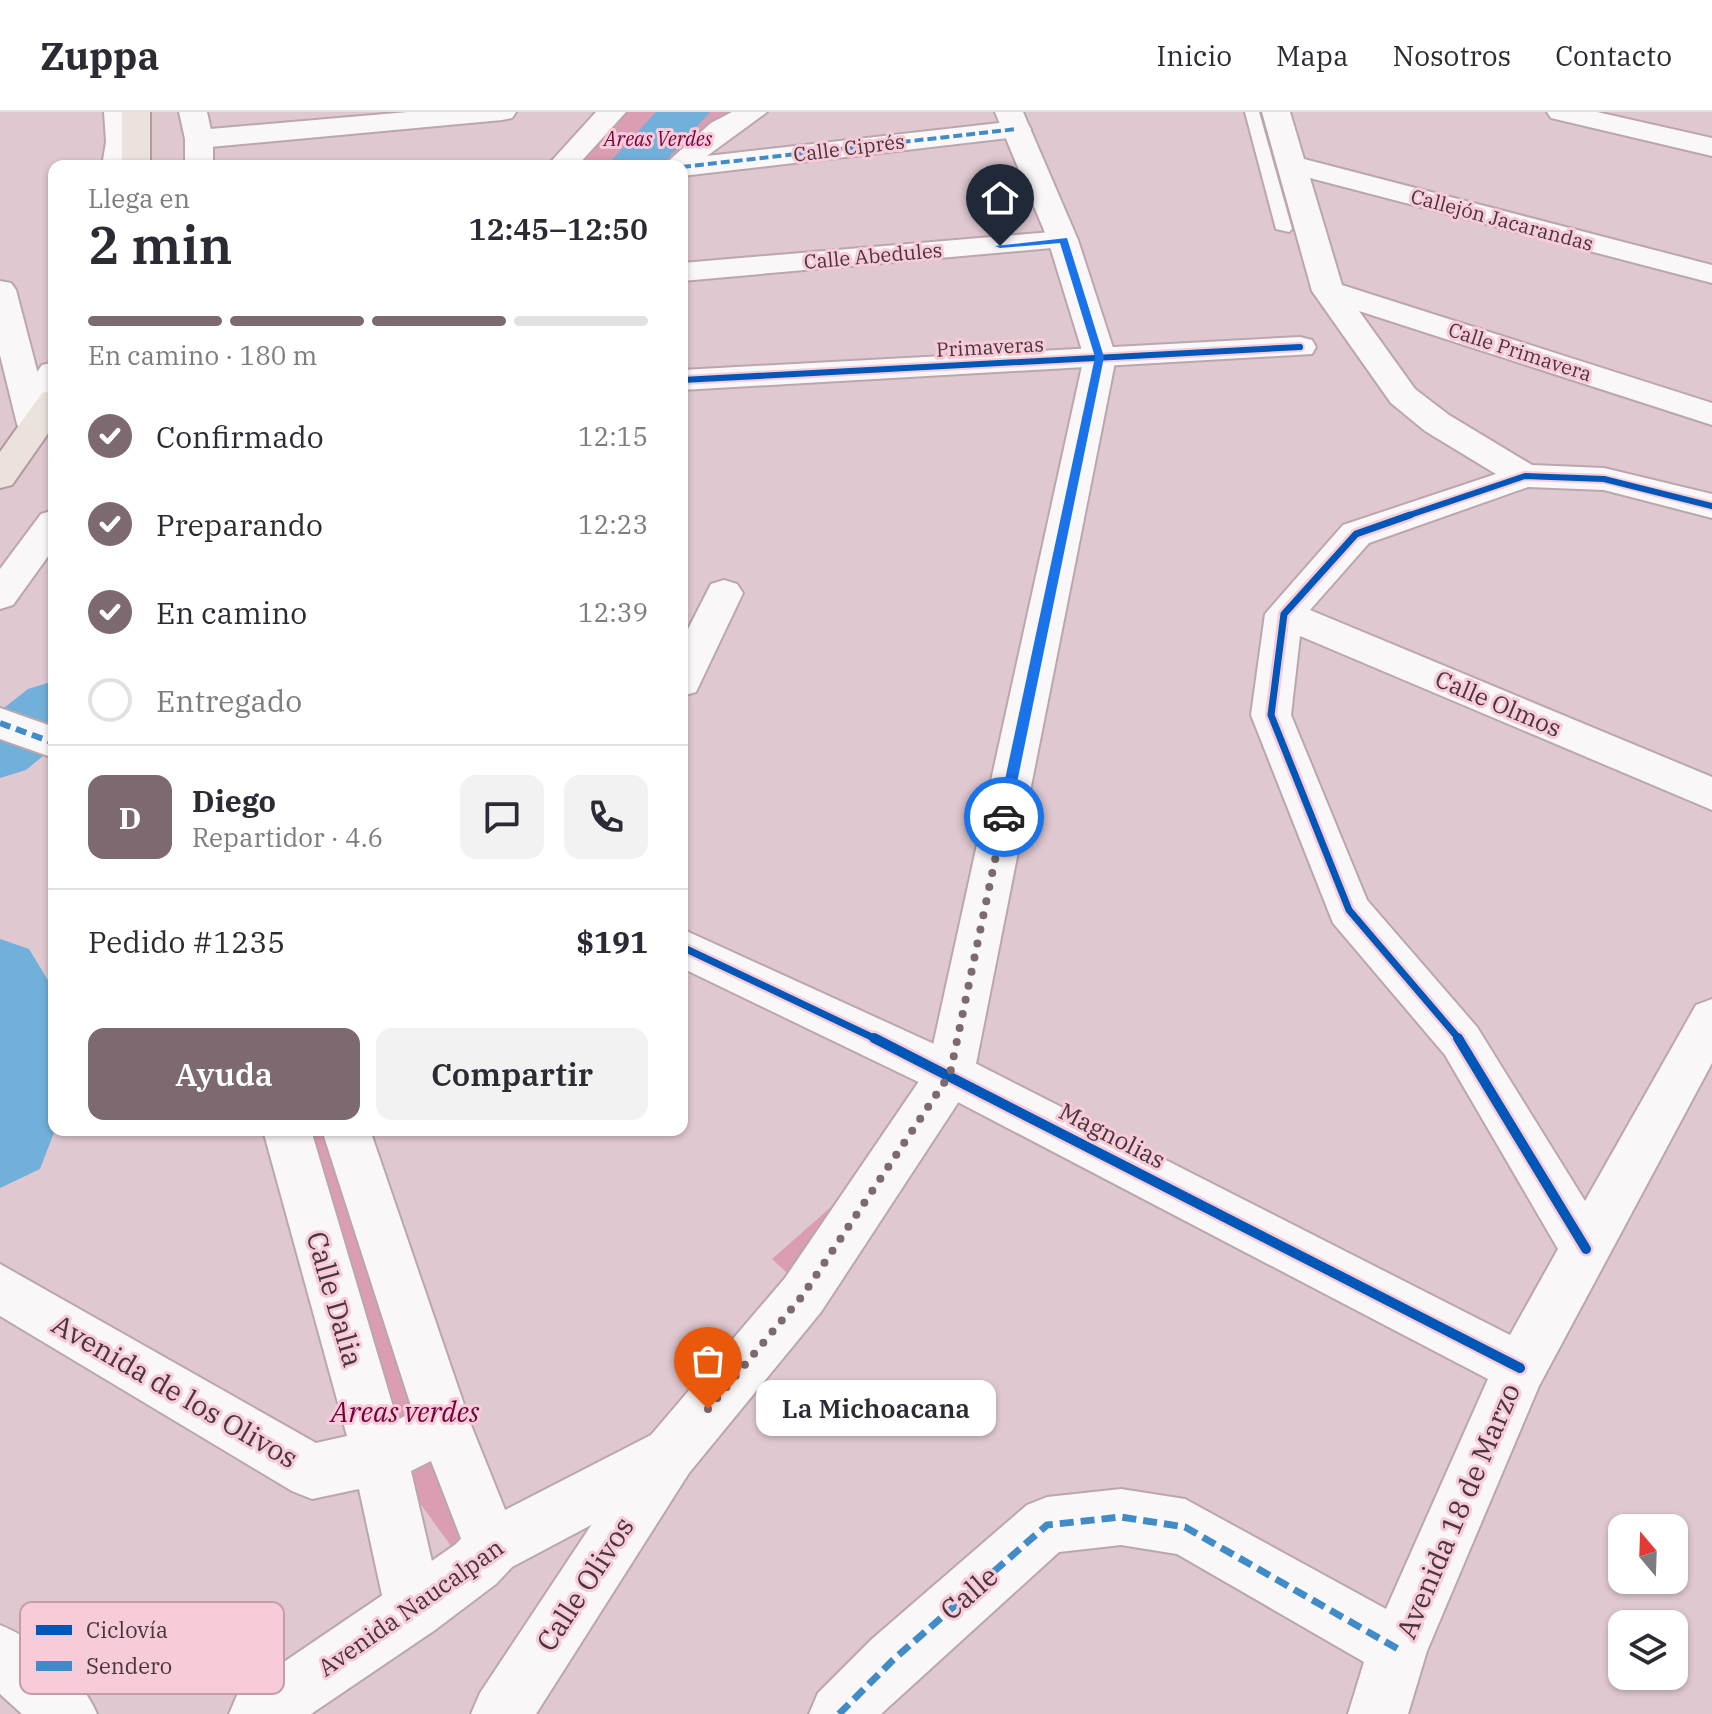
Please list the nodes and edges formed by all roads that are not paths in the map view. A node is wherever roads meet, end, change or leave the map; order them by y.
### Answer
1 (118, 112) edge
2 (136, 112) edge
3 (258, 112) edge
4 (502, 112) edge
5 (612, 112) edge
6 (753, 112) edge
7 (1252, 112) edge
8 (1276, 112) edge
9 (1561, 112) edge
10 (1013, 121) edge
11 (197, 139) edge
12 (1712, 147) edge
13 (117, 160) edge
14 (136, 160) edge
15 (567, 160) edge
16 (688, 160) edge
17 (1292, 165) junction
18 (688, 166) edge
19 (1284, 229) dead end
20 (1063, 240) junction
21 (688, 271) edge
22 (1712, 274) edge
23 (0, 290) edge
24 (1328, 291) junction
25 (1300, 347) dead end
26 (1100, 357) junction
27 (688, 380) edge
28 (44, 412) edge
29 (1712, 414) edge
30 (1525, 476) junction
31 (0, 477) edge
32 (1712, 506) edge
33 (48, 530) edge
34 (724, 593) dead end
35 (0, 596) edge
36 (1284, 614) junction
37 (688, 669) edge
38 (1712, 794) edge
39 (688, 950) edge
40 (1712, 1019) edge
41 (950, 1074) junction
42 (289, 1136) edge
43 (348, 1136) edge
44 (1586, 1249) junction
45 (0, 1288) edge
46 (1520, 1368) junction
47 (444, 1425) junction
48 (670, 1454) junction
49 (380, 1457) junction
50 (492, 1547) junction
51 (414, 1609) junction
52 (1398, 1649) junction
53 (0, 1654) edge
54 (20, 1672) edge
55 (45, 1694) edge
56 (67, 1714) edge
57 (259, 1714) edge
58 (501, 1714) edge
59 (839, 1714) edge
60 (1378, 1714) edge

1 - 13 street
2 - 14 main road
3 - 11 street
4 - 11 street
5 - 15 street
6 - 16 street
7 - 19 lane
8 - 17 street
9 - 12 street
10 - 18 street, Calle Ciprés
10 - 20 street, Avenida Naucalpan
17 - 22 street, Callejón Jacarandas
17 - 24 street
20 - 21 street, Calle Abedules
20 - 26 street, Avenida Naucalpan
23 - 28 street
24 - 29 street, Calle Primavera
24 - 30 street
25 - 26 street, Primaveras
26 - 27 street, Primaveras
26 - 41 street, Avenida Naucalpan
28 - 31 main road
30 - 32 street
30 - 36 street
33 - 35 street
34 - 37 street
36 - 38 street, Calle Olmos
36 - 44 street
39 - 41 street, Magnolias
40 - 44 street, Avenida 18 de Marzo
41 - 46 street, Magnolias
41 - 48 street, Avenida Naucalpan
42 - 49 street, Calle Dalia
43 - 47 street
44 - 46 street, Avenida 18 de Marzo
45 - 49 street, Avenida de los Olivos
46 - 52 street, Avenida 18 de Marzo
47 - 49 street, Avenida de los Olivos
47 - 50 street
48 - 50 street, Avenida Naucalpan
48 - 58 street, Calle Olivos
49 - 51 street, Calle Dalia
50 - 51 street, Avenida Naucalpan
51 - 57 street, Avenida Naucalpan
52 - 59 street, Calle
52 - 60 street, Avenida 18 de Marzo
53 - 54 street
55 - 56 street

